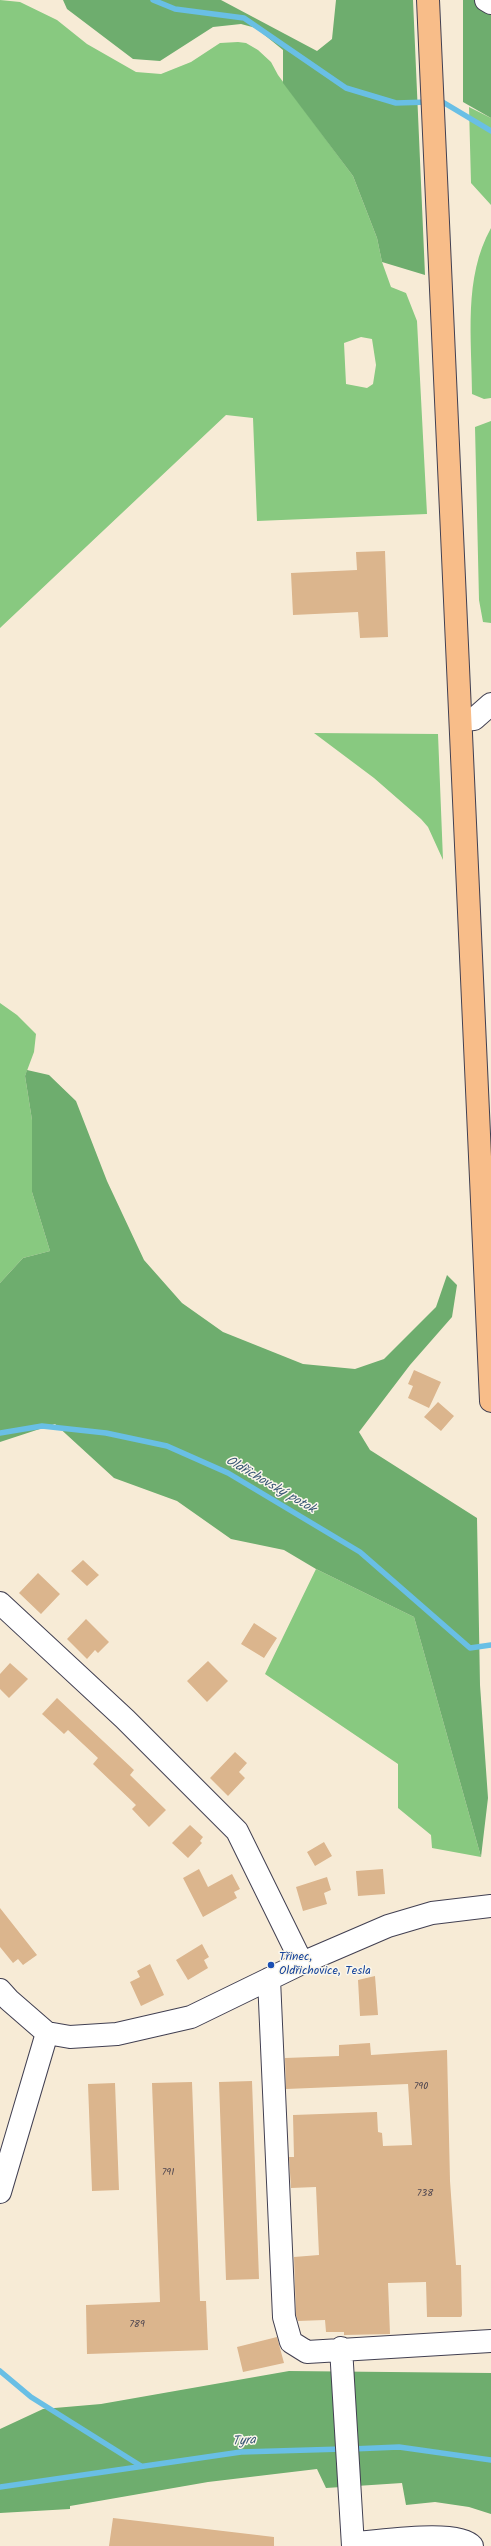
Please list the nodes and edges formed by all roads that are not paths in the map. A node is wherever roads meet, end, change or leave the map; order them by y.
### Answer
1 (428, 0) edge
2 (486, 0) edge
3 (491, 3) edge
4 (491, 704) edge
5 (462, 720) junction
6 (487, 1212) edge
7 (491, 1401) edge
8 (0, 1603) edge
9 (491, 1906) edge
10 (302, 1963) junction
11 (269, 1979) junction
12 (0, 1990) edge
13 (48, 2033) junction
14 (0, 2192) edge
15 (491, 2341) edge
16 (341, 2348) junction
17 (353, 2545) edge
18 (472, 2546) edge

1 - 5 main road
2 - 3 street
4 - 5 street
5 - 6 main road
6 - 7 main road
8 - 10 street
9 - 10 street
10 - 11 street
11 - 13 street
11 - 16 street
12 - 13 street
13 - 14 street
15 - 16 street
16 - 17 street
17 - 18 street

